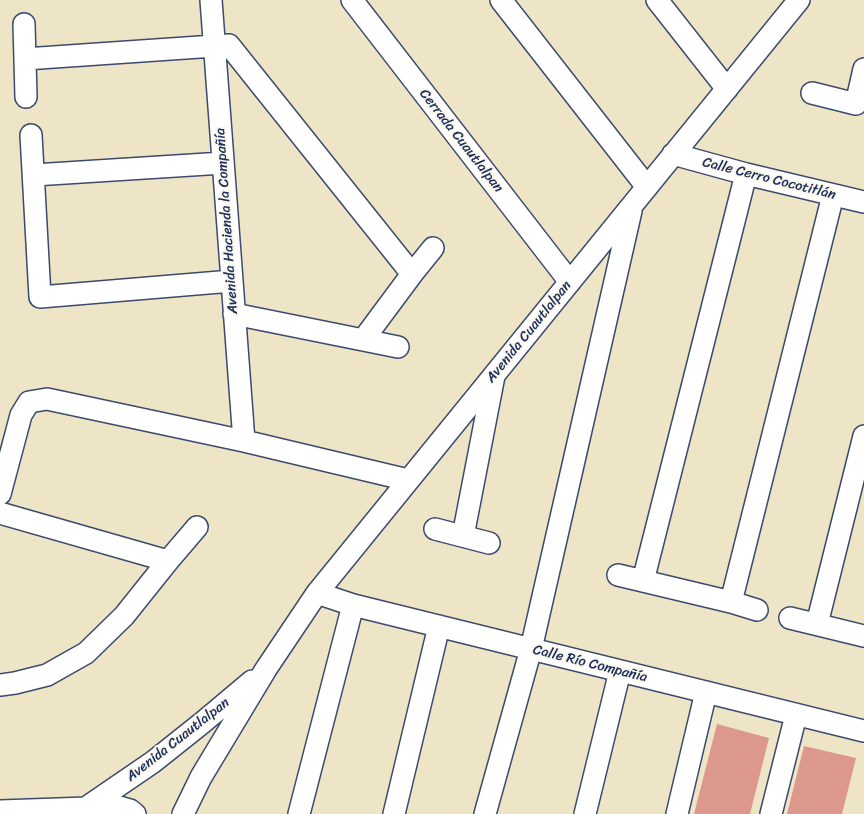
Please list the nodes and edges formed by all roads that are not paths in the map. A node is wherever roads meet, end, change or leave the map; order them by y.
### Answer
1 (210, 0) edge
2 (352, 0) edge
3 (502, 0) edge
4 (657, 0) edge
5 (799, 0) edge
6 (24, 24) dead end
7 (214, 46) junction
8 (25, 59) junction
9 (864, 69) edge
10 (727, 89) junction
11 (812, 93) dead end
12 (26, 97) dead end
13 (31, 135) dead end
14 (673, 154) junction
15 (223, 163) junction
16 (746, 174) junction
17 (34, 175) junction
18 (647, 187) junction
19 (833, 195) junction
20 (864, 202) edge
21 (632, 206) junction
22 (434, 248) dead end
23 (412, 274) junction
24 (232, 281) junction
25 (570, 282) junction
26 (234, 314) junction
27 (362, 340) junction
28 (398, 347) dead end
29 (495, 374) junction
30 (864, 436) edge
31 (244, 441) junction
32 (408, 480) junction
33 (0, 494) edge
34 (0, 513) edge
35 (197, 527) dead end
36 (435, 529) dead end
37 (463, 536) junction
38 (489, 543) dead end
39 (168, 561) junction
40 (618, 575) dead end
41 (643, 581) junction
42 (317, 593) junction
43 (731, 602) junction
44 (353, 605) junction
45 (757, 610) dead end
46 (790, 618) dead end
47 (817, 624) junction
48 (439, 626) junction
49 (864, 636) edge
50 (532, 649) junction
51 (266, 669) junction
52 (620, 671) junction
53 (0, 685) edge
54 (706, 692) junction
55 (796, 715) junction
56 (864, 732) edge
57 (0, 811) edge
58 (82, 811) edge
59 (135, 814) edge
60 (183, 814) edge
61 (299, 814) edge
62 (394, 814) edge
63 (485, 814) edge
64 (585, 814) edge
65 (677, 814) edge
66 (772, 814) edge

1 - 7 street, Avenida Hacienda la Compañía
2 - 25 street, Cerrada Cuautlalpan
3 - 18 street
4 - 10 street
5 - 10 street, Avenida Cuautlalpan
6 - 8 street
7 - 8 street
7 - 15 street, Avenida Hacienda la Compañía
7 - 23 street
8 - 12 street
9 - 11 street
10 - 14 street, Avenida Cuautlalpan
13 - 17 street
14 - 16 street, Calle Cerro Cocotitlán
14 - 18 street, Avenida Cuautlalpan
15 - 17 street
15 - 24 street, Avenida Hacienda la Compañía
16 - 19 street, Calle Cerro Cocotitlán
16 - 41 street
17 - 24 street
18 - 21 street, Avenida Cuautlalpan
19 - 20 street, Calle Cerro Cocotitlán
19 - 43 street
21 - 25 street, Avenida Cuautlalpan
21 - 50 street
22 - 23 street
23 - 27 street
24 - 26 street, Avenida Hacienda la Compañía
25 - 29 street, Avenida Cuautlalpan
26 - 27 street
26 - 31 street, Avenida Hacienda la Compañía
27 - 28 street
29 - 32 street, Avenida Cuautlalpan
29 - 37 street
30 - 47 street
31 - 32 street
31 - 33 street
32 - 42 street, Avenida Cuautlalpan
34 - 39 street
35 - 39 street
36 - 37 street
37 - 38 street
39 - 53 street
40 - 41 street
41 - 43 street
42 - 44 street, Calle Río Compañía
42 - 51 street, Avenida Cuautlalpan
43 - 45 street
44 - 48 street, Calle Río Compañía
44 - 61 street
46 - 47 street
47 - 49 street
48 - 50 street, Calle Río Compañía
48 - 62 street
50 - 52 street, Calle Río Compañía
50 - 63 street
51 - 58 street, Avenida Cuautlalpan
51 - 60 street, Avenida Cuautlalpan
52 - 54 street, Calle Río Compañía
52 - 64 street
54 - 55 street, Calle Río Compañía
54 - 65 street
55 - 56 street, Calle Río Compañía
55 - 66 street
57 - 58 street
58 - 59 street

